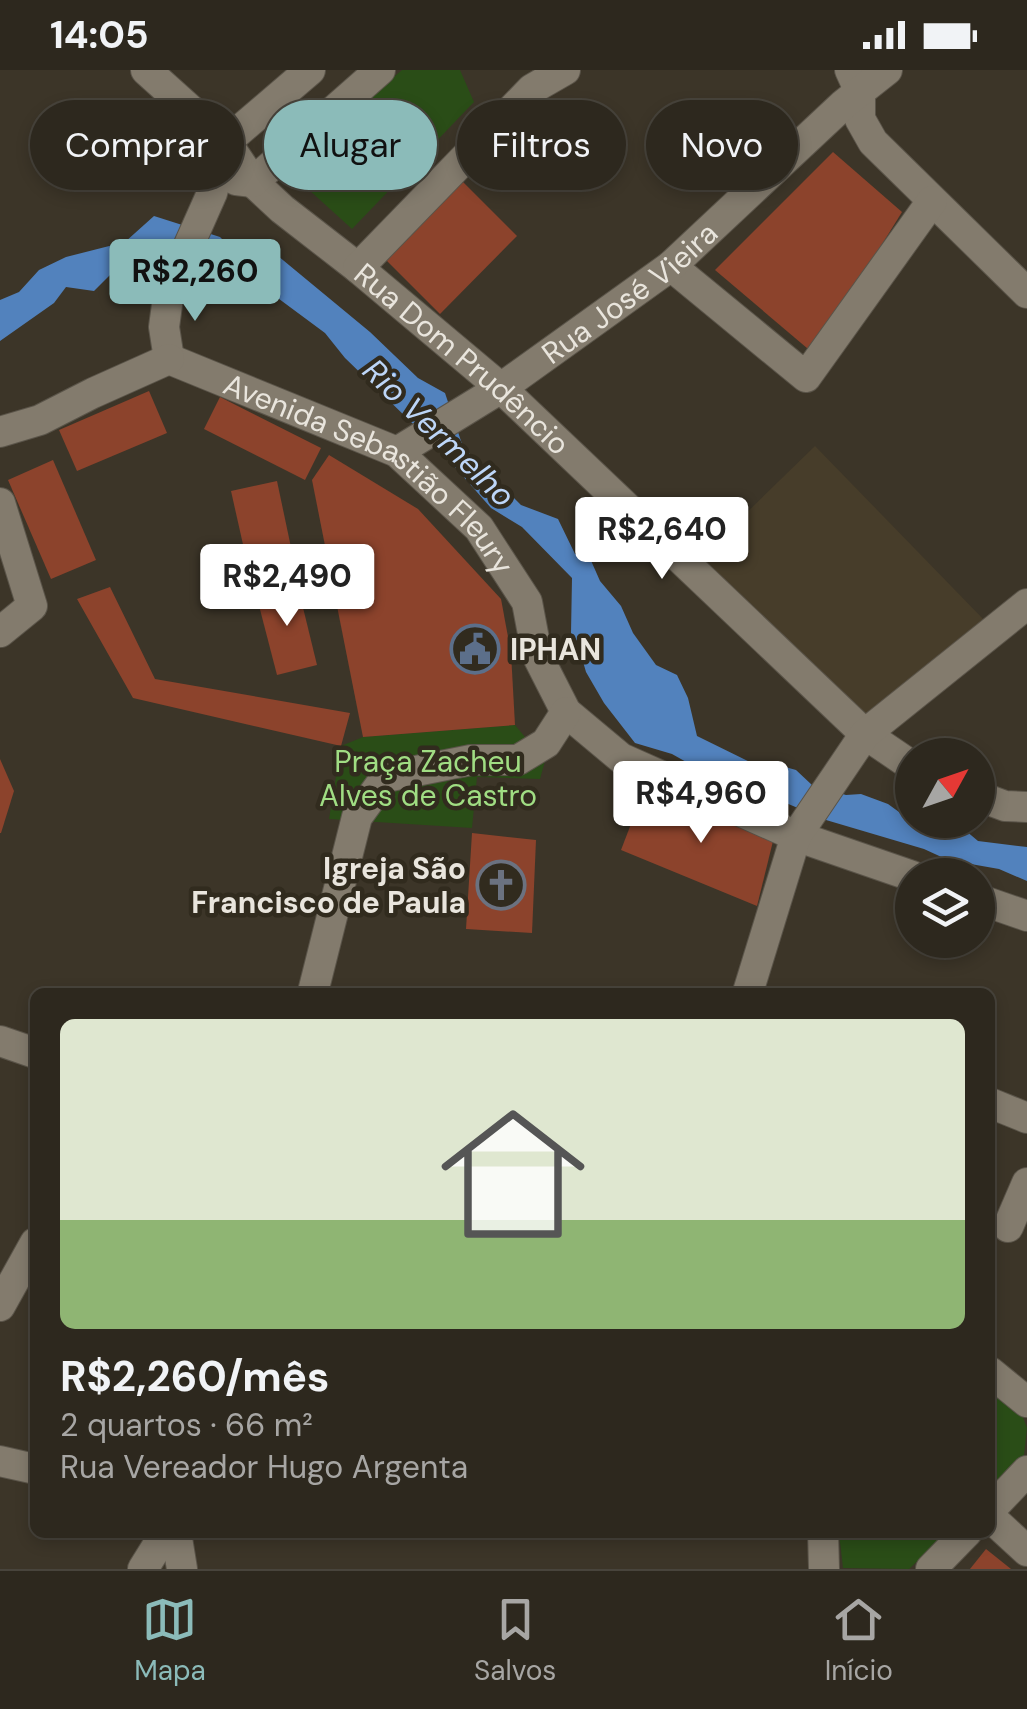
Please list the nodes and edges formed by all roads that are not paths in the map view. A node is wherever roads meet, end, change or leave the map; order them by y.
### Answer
1 (146, 70) edge
2 (310, 70) edge
3 (380, 70) edge
4 (565, 70) edge
5 (888, 70) edge
6 (524, 80) edge
7 (855, 81) edge
8 (179, 100) edge
9 (244, 127) edge
10 (244, 169) edge
11 (253, 182) junction
12 (244, 183) edge
13 (213, 190) edge
14 (932, 201) junction
15 (671, 266) junction
16 (358, 268) junction
17 (1027, 293) edge
18 (169, 359) junction
19 (495, 392) junction
20 (0, 432) edge
21 (408, 445) junction
22 (0, 503) edge
23 (1027, 604) edge
24 (0, 632) edge
25 (566, 712) junction
26 (860, 741) junction
27 (895, 758) edge
28 (995, 802) edge
29 (1027, 807) edge
30 (803, 825) junction
31 (895, 868) edge
32 (995, 904) edge
33 (1027, 916) edge
34 (314, 988) edge
35 (749, 988) edge
36 (0, 1041) edge
37 (30, 1051) edge
38 (995, 1105) edge
39 (1027, 1118) edge
40 (1027, 1184) edge
41 (1008, 1227) dead end
42 (30, 1252) edge
43 (0, 1306) edge
44 (995, 1376) edge
45 (1027, 1402) edge
46 (0, 1461) edge
47 (30, 1468) edge
48 (1027, 1471) edge
49 (995, 1507) edge
50 (995, 1518) edge
51 (162, 1538) edge
52 (177, 1538) edge
53 (823, 1538) edge
54 (962, 1538) edge
55 (1027, 1550) edge
56 (143, 1569) edge
57 (182, 1569) edge
58 (824, 1569) edge
59 (930, 1569) edge

1 - 8 street, Rua Dom Prudêncio
2 - 9 street
3 - 11 street
4 - 6 street
5 - 7 street, Rua José Vieira
6 - 16 street
7 - 14 street
7 - 15 street, Rua José Vieira
10 - 11 street, Rua Dom Prudêncio
11 - 12 street
11 - 16 street, Rua Dom Prudêncio
13 - 18 street
14 - 15 street
14 - 17 street
15 - 19 street, Rua José Vieira
16 - 19 street, Rua Dom Prudêncio
18 - 20 street
18 - 21 street, Avenida Sebastião Fleury
19 - 21 street, Rua José Vieira
19 - 26 street, Rua Dom Prudêncio
21 - 25 street, Avenida Sebastião Fleury
22 - 24 street
23 - 26 street
25 - 30 street, Avenida Sebastião Fleury
25 - 34 street
26 - 27 street, Rua Dom Prudêncio
26 - 30 street
28 - 29 street
30 - 31 street, Avenida Sebastião Fleury
30 - 35 street
32 - 33 street
36 - 37 street
38 - 39 street
40 - 41 street
42 - 43 street
44 - 45 street
46 - 47 street
48 - 49 street
50 - 55 street
51 - 56 street
52 - 57 street
53 - 58 street
54 - 59 street

